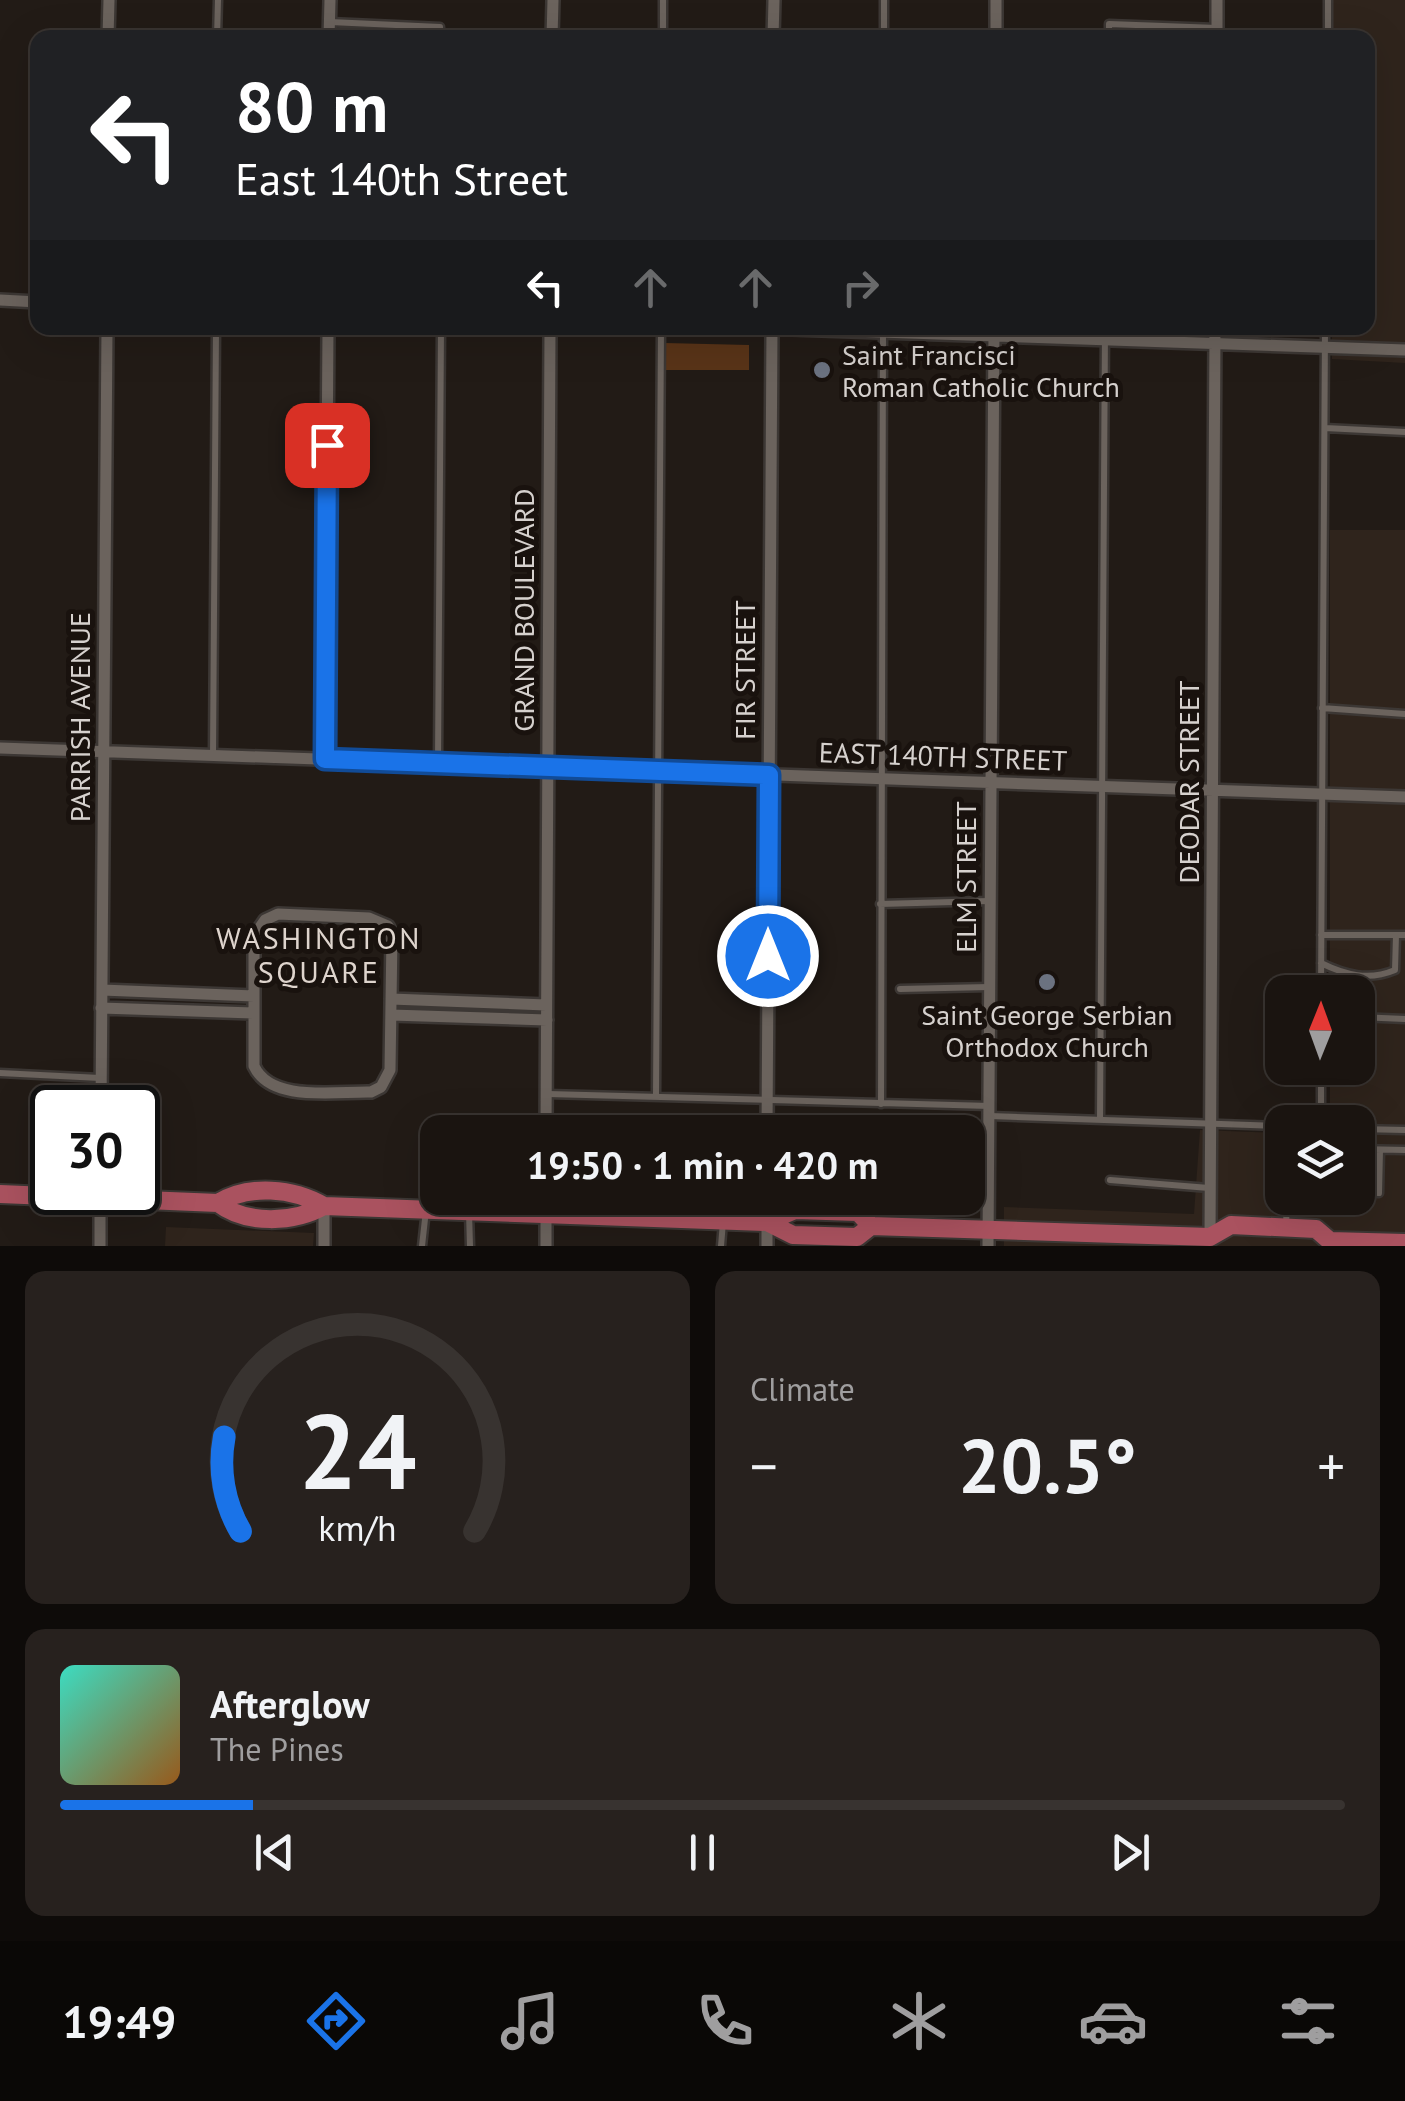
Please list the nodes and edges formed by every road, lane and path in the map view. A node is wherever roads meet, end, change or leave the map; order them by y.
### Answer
1 (109, 0) edge
2 (218, 0) edge
3 (330, 0) edge
4 (553, 0) edge
5 (664, 0) edge
6 (774, 0) edge
7 (884, 0) edge
8 (996, 0) edge
9 (1218, 0) edge
10 (1328, 0) edge
11 (330, 22) junction
12 (108, 30) edge
13 (217, 30) edge
14 (330, 30) edge
15 (440, 30) edge
16 (552, 30) edge
17 (663, 30) edge
18 (774, 30) edge
19 (884, 30) edge
20 (996, 30) edge
21 (1109, 30) edge
22 (1181, 30) edge
23 (1217, 30) edge
24 (1328, 30) edge
25 (0, 300) edge
26 (30, 302) edge
27 (106, 335) edge
28 (216, 335) edge
29 (328, 335) edge
30 (441, 335) edge
31 (550, 335) edge
32 (661, 335) edge
33 (772, 335) edge
34 (883, 335) edge
35 (994, 335) edge
36 (1104, 335) edge
37 (1115, 335) edge
38 (1216, 335) edge
39 (1326, 335) edge
40 (1215, 344) junction
41 (1325, 348) junction
42 (1405, 350) edge
43 (1324, 428) junction
44 (1405, 432) edge
45 (1322, 708) junction
46 (1405, 714) edge
47 (0, 748) edge
48 (104, 752) junction
49 (213, 755) junction
50 (325, 759) junction
51 (438, 763) junction
52 (546, 767) junction
53 (658, 771) junction
54 (769, 775) junction
55 (880, 779) junction
56 (990, 782) junction
57 (1102, 786) junction
58 (1212, 790) junction
59 (1322, 794) junction
60 (1405, 797) edge
61 (990, 901) junction
62 (880, 904) junction
63 (1321, 934) junction
64 (1401, 935) edge
65 (1321, 964) junction
66 (1321, 975) edge
67 (990, 987) junction
68 (900, 988) dead end
69 (102, 990) junction
70 (254, 996) junction
71 (391, 999) junction
72 (546, 1004) junction
73 (102, 1008) junction
74 (254, 1012) junction
75 (390, 1015) junction
76 (1375, 1018) edge
77 (1405, 1019) edge
78 (546, 1020) junction
79 (0, 1073) edge
80 (101, 1078) junction
81 (101, 1085) edge
82 (546, 1094) junction
83 (656, 1097) junction
84 (768, 1100) junction
85 (881, 1104) junction
86 (990, 1111) junction
87 (546, 1115) edge
88 (768, 1115) edge
89 (1100, 1120) junction
90 (1211, 1124) junction
91 (1265, 1126) edge
92 (1375, 1129) edge
93 (1405, 1130) edge
94 (1375, 1150) edge
95 (1380, 1150) junction
96 (1405, 1150) edge
97 (1110, 1180) dead end
98 (1210, 1188) junction
99 (1375, 1193) edge
100 (0, 1194) edge
101 (30, 1194) edge
102 (160, 1199) edge
103 (324, 1206) junction
104 (420, 1209) edge
105 (100, 1215) edge
106 (425, 1215) edge
107 (469, 1215) edge
108 (546, 1215) edge
109 (665, 1215) edge
110 (767, 1215) edge
111 (1286, 1215) edge
112 (724, 1220) junction
113 (767, 1222) junction
114 (1286, 1228) junction
115 (988, 1238) edge
116 (1217, 1241) edge
117 (1327, 1243) edge
118 (1405, 1243) edge
119 (100, 1246) edge
120 (324, 1246) edge
121 (422, 1246) edge
122 (470, 1246) edge
123 (546, 1246) edge
124 (722, 1246) edge
125 (767, 1246) edge

1 - 12 street
2 - 13 lane
3 - 11 street
4 - 16 street
5 - 17 lane
6 - 18 street
7 - 19 lane
8 - 20 street
9 - 23 street
10 - 24 lane
11 - 14 street
11 - 15 lane
21 - 22 lane
25 - 26 street
27 - 48 street, PARRISH AVENUE
28 - 49 lane
29 - 50 street
30 - 51 lane
31 - 52 street, GRAND BOULEVARD
32 - 53 lane
33 - 54 street, FIR STREET
34 - 55 lane
35 - 56 street, ELM STREET
36 - 57 lane
37 - 40 street
38 - 40 street, DEODAR STREET
39 - 41 lane
40 - 41 street
40 - 58 street, DEODAR STREET
41 - 42 street
41 - 43 lane
43 - 44 lane
43 - 45 lane
45 - 46 lane
45 - 59 lane
47 - 48 street, EAST 140TH STREET
48 - 49 street, EAST 140TH STREET
48 - 69 street, PARRISH AVENUE
49 - 50 street, EAST 140TH STREET
50 - 51 street, EAST 140TH STREET
51 - 52 street, EAST 140TH STREET
52 - 53 street, EAST 140TH STREET
52 - 72 street, GRAND BOULEVARD
53 - 54 street, EAST 140TH STREET
53 - 83 lane
54 - 55 street, EAST 140TH STREET
54 - 84 street, FIR STREET
55 - 56 street, EAST 140TH STREET
55 - 62 lane
56 - 57 street, EAST 140TH STREET
56 - 61 street, ELM STREET
57 - 58 street, EAST 140TH STREET
57 - 89 lane
58 - 59 street, EAST 140TH STREET
58 - 90 street, DEODAR STREET
59 - 60 street, EAST 140TH STREET
59 - 63 lane
61 - 62 lane
61 - 67 street, ELM STREET
62 - 85 lane
63 - 64 lane
63 - 65 lane
64 - 65 lane
65 - 66 lane
67 - 68 lane
67 - 86 street, ELM STREET
69 - 70 street
69 - 73 street, PARRISH AVENUE
70 - 71 street
70 - 74 street
71 - 72 street
71 - 75 street
72 - 78 street, GRAND BOULEVARD
73 - 74 street
73 - 80 street, PARRISH AVENUE
74 - 75 street
75 - 78 street
76 - 77 lane
78 - 82 street, GRAND BOULEVARD
79 - 80 lane
80 - 81 street, PARRISH AVENUE
82 - 83 lane
82 - 87 street, GRAND BOULEVARD
83 - 84 lane
84 - 85 lane
84 - 88 street, FIR STREET
85 - 86 lane
86 - 89 lane
86 - 115 street, ELM STREET
89 - 90 lane
90 - 91 lane
90 - 98 street, DEODAR STREET
92 - 93 lane
94 - 95 lane
95 - 96 lane
95 - 99 lane
97 - 98 lane
98 - 116 street, DEODAR STREET
100 - 101 main road
102 - 103 main road
103 - 104 main road
103 - 120 street
105 - 119 street
106 - 121 lane
107 - 122 lane
108 - 123 street
109 - 112 main road
110 - 113 street
111 - 114 lane
112 - 113 main road
112 - 124 lane
113 - 115 main road
113 - 125 street
114 - 116 main road
114 - 117 main road
115 - 116 main road
117 - 118 main road

